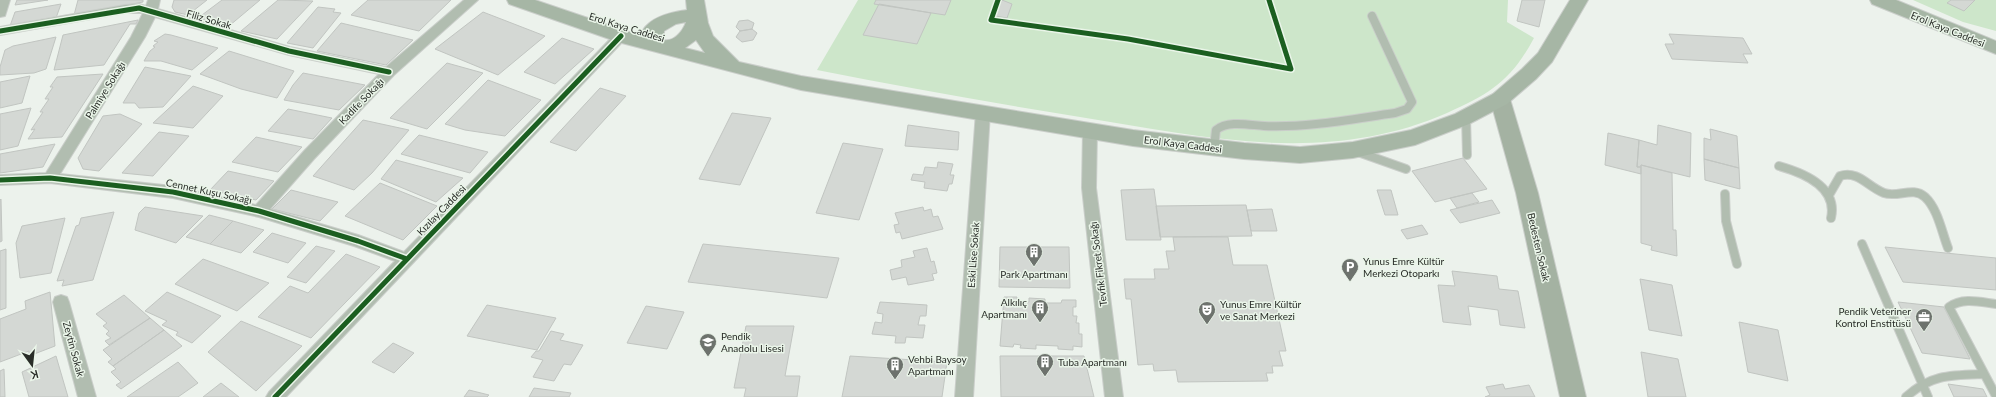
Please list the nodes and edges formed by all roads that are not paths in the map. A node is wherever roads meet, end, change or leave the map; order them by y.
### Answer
1 (4, 0) edge
2 (472, 0) edge
3 (516, 0) edge
4 (1579, 0) edge
5 (1879, 0) edge
6 (1896, 0) edge
7 (153, 6) edge
8 (696, 9) edge
9 (0, 13) edge
10 (1372, 16) dead end
11 (0, 31) edge
12 (621, 36) junction
13 (1996, 40) edge
14 (663, 48) junction
15 (1996, 48) edge
16 (733, 67) junction
17 (389, 72) junction
18 (1500, 99) junction
19 (983, 112) junction
20 (1466, 117) junction
21 (1090, 130) junction
22 (1214, 148) junction
23 (1353, 150) junction
24 (1466, 155) dead end
25 (1779, 166) dead end
26 (1406, 169) dead end
27 (50, 178) junction
28 (0, 180) edge
29 (1725, 194) dead end
30 (1829, 196) junction
31 (259, 211) junction
32 (1831, 218) dead end
33 (1862, 244) dead end
34 (1948, 248) dead end
35 (407, 259) junction
36 (1737, 264) dead end
37 (61, 302) dead end
38 (1996, 304) edge
39 (1984, 374) junction
40 (1922, 384) junction
41 (1996, 396) edge
42 (87, 397) edge
43 (275, 397) edge
44 (964, 397) edge
45 (1114, 397) edge
46 (1573, 397) edge
47 (1906, 397) edge
48 (1928, 397) edge

1 - 9 street
2 - 17 street, Kadife Sokağı
3 - 12 main road, Erol Kaya Caddesi
4 - 18 main road, Erol Kaya Caddesi
5 - 15 main road, Erol Kaya Caddesi
6 - 13 main road, Erol Kaya Caddesi
7 - 11 street, Filiz Sokak
7 - 17 street, Filiz Sokak
7 - 27 street, Palmiye Sokağı
8 - 14 main road
8 - 14 main road
8 - 16 main road, Erol Kaya Caddesi
10 - 22 lane
12 - 14 main road, Erol Kaya Caddesi
12 - 35 street, Kızılay Caddesi
14 - 16 main road, Erol Kaya Caddesi
16 - 19 main road, Erol Kaya Caddesi
17 - 31 street, Kadife Sokağı
18 - 20 main road, Erol Kaya Caddesi
18 - 46 street, Bedesten Sokak
19 - 21 main road, Erol Kaya Caddesi
19 - 44 street, Eski Lise Sokak
20 - 23 main road, Erol Kaya Caddesi
20 - 24 lane
21 - 22 main road, Erol Kaya Caddesi
21 - 45 street, Tevfik Fikret Sokağı
22 - 23 main road, Erol Kaya Caddesi
23 - 26 lane
25 - 30 lane
27 - 28 street, Cennet Kuşu Sokağı
27 - 31 street, Cennet Kuşu Sokağı
29 - 36 lane
30 - 32 lane
30 - 34 lane
31 - 35 street, Cennet Kuşu Sokağı
33 - 40 lane
35 - 43 street, Kızılay Caddesi
37 - 42 street, Zeytin Sokak
38 - 39 lane
39 - 40 lane
39 - 41 lane
40 - 47 lane
40 - 48 lane

